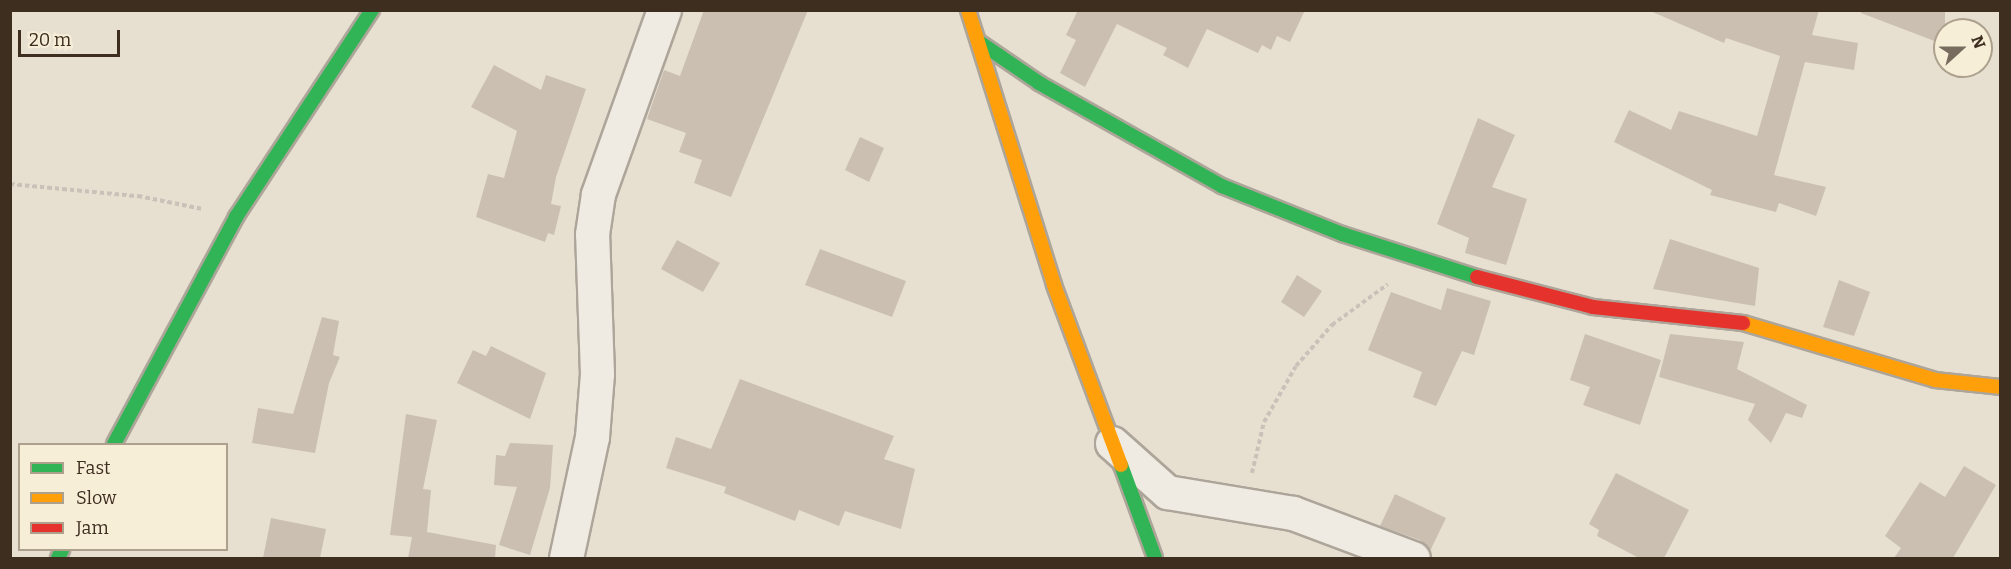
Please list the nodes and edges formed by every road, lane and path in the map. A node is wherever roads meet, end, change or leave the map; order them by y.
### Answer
1 (372, 10) edge
2 (664, 10) edge
3 (968, 10) edge
4 (979, 42) junction
5 (10, 184) edge
6 (236, 217) junction
7 (1423, 260) junction
8 (2001, 387) edge
9 (1107, 437) junction
10 (115, 443) edge
11 (1249, 507) junction
12 (566, 558) edge
13 (1155, 558) edge
14 (1413, 558) edge

1 - 6 street
2 - 12 street
3 - 4 street
4 - 7 street
4 - 9 street
5 - 6 path
6 - 10 street
7 - 8 street
7 - 11 path
9 - 11 street
9 - 13 street
11 - 14 street

